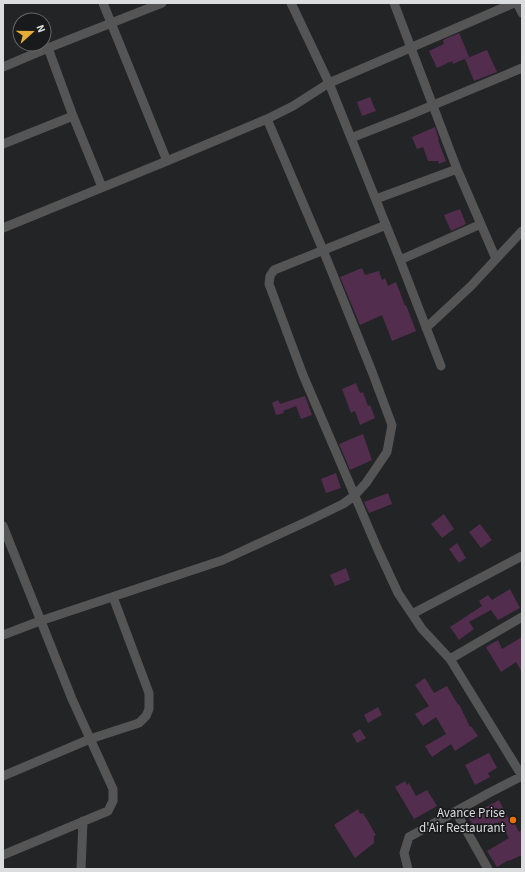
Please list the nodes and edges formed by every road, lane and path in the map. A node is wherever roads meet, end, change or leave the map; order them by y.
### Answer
1 (103, 3) edge
2 (162, 3) edge
3 (291, 3) edge
4 (394, 3) edge
5 (514, 3) edge
6 (517, 3) edge
7 (522, 13) edge
8 (111, 24) junction
9 (52, 46) edge
10 (410, 48) junction
11 (39, 52) edge
12 (49, 52) edge
13 (3, 67) edge
14 (522, 68) edge
15 (328, 83) junction
16 (434, 105) junction
17 (73, 116) junction
18 (267, 119) junction
19 (351, 138) junction
20 (3, 144) edge
21 (166, 161) junction
22 (457, 169) junction
23 (102, 187) junction
24 (376, 199) junction
25 (481, 224) junction
26 (386, 225) junction
27 (3, 228) edge
28 (522, 231) edge
29 (323, 250) junction
30 (496, 259) junction
31 (400, 260) junction
32 (426, 328) junction
33 (441, 366) dead end
34 (354, 496) junction
35 (3, 526) edge
36 (522, 556) edge
37 (113, 596) junction
38 (412, 614) junction
39 (522, 617) edge
40 (40, 621) junction
41 (3, 635) edge
42 (450, 659) junction
43 (90, 739) junction
44 (3, 776) edge
45 (522, 776) edge
46 (456, 812) junction
47 (83, 821) junction
48 (3, 855) edge
49 (81, 869) edge
50 (408, 869) edge
51 (488, 869) edge

1 - 8 street
2 - 8 street
3 - 15 street
4 - 10 street
5 - 10 street
6 - 7 street
8 - 9 street
8 - 21 street
10 - 15 street
10 - 16 street
11 - 13 street
12 - 17 street
14 - 16 street
15 - 18 street
15 - 19 street
16 - 19 street
16 - 22 street
17 - 20 street
17 - 23 street
18 - 21 street
18 - 29 street
19 - 24 street
21 - 23 street
22 - 24 street
22 - 25 street
23 - 27 street
24 - 26 street
25 - 30 street
25 - 31 street
26 - 29 street
26 - 31 street
28 - 30 street
29 - 34 street
29 - 34 street
30 - 32 street
31 - 32 street
32 - 33 street
34 - 37 street
34 - 38 street
35 - 40 street
36 - 38 street
37 - 40 street
37 - 43 street
38 - 42 street
39 - 42 street
40 - 41 street
40 - 43 street
42 - 45 street
43 - 44 street
43 - 47 street
45 - 46 street
46 - 50 street
46 - 51 street
47 - 48 street
47 - 49 street

